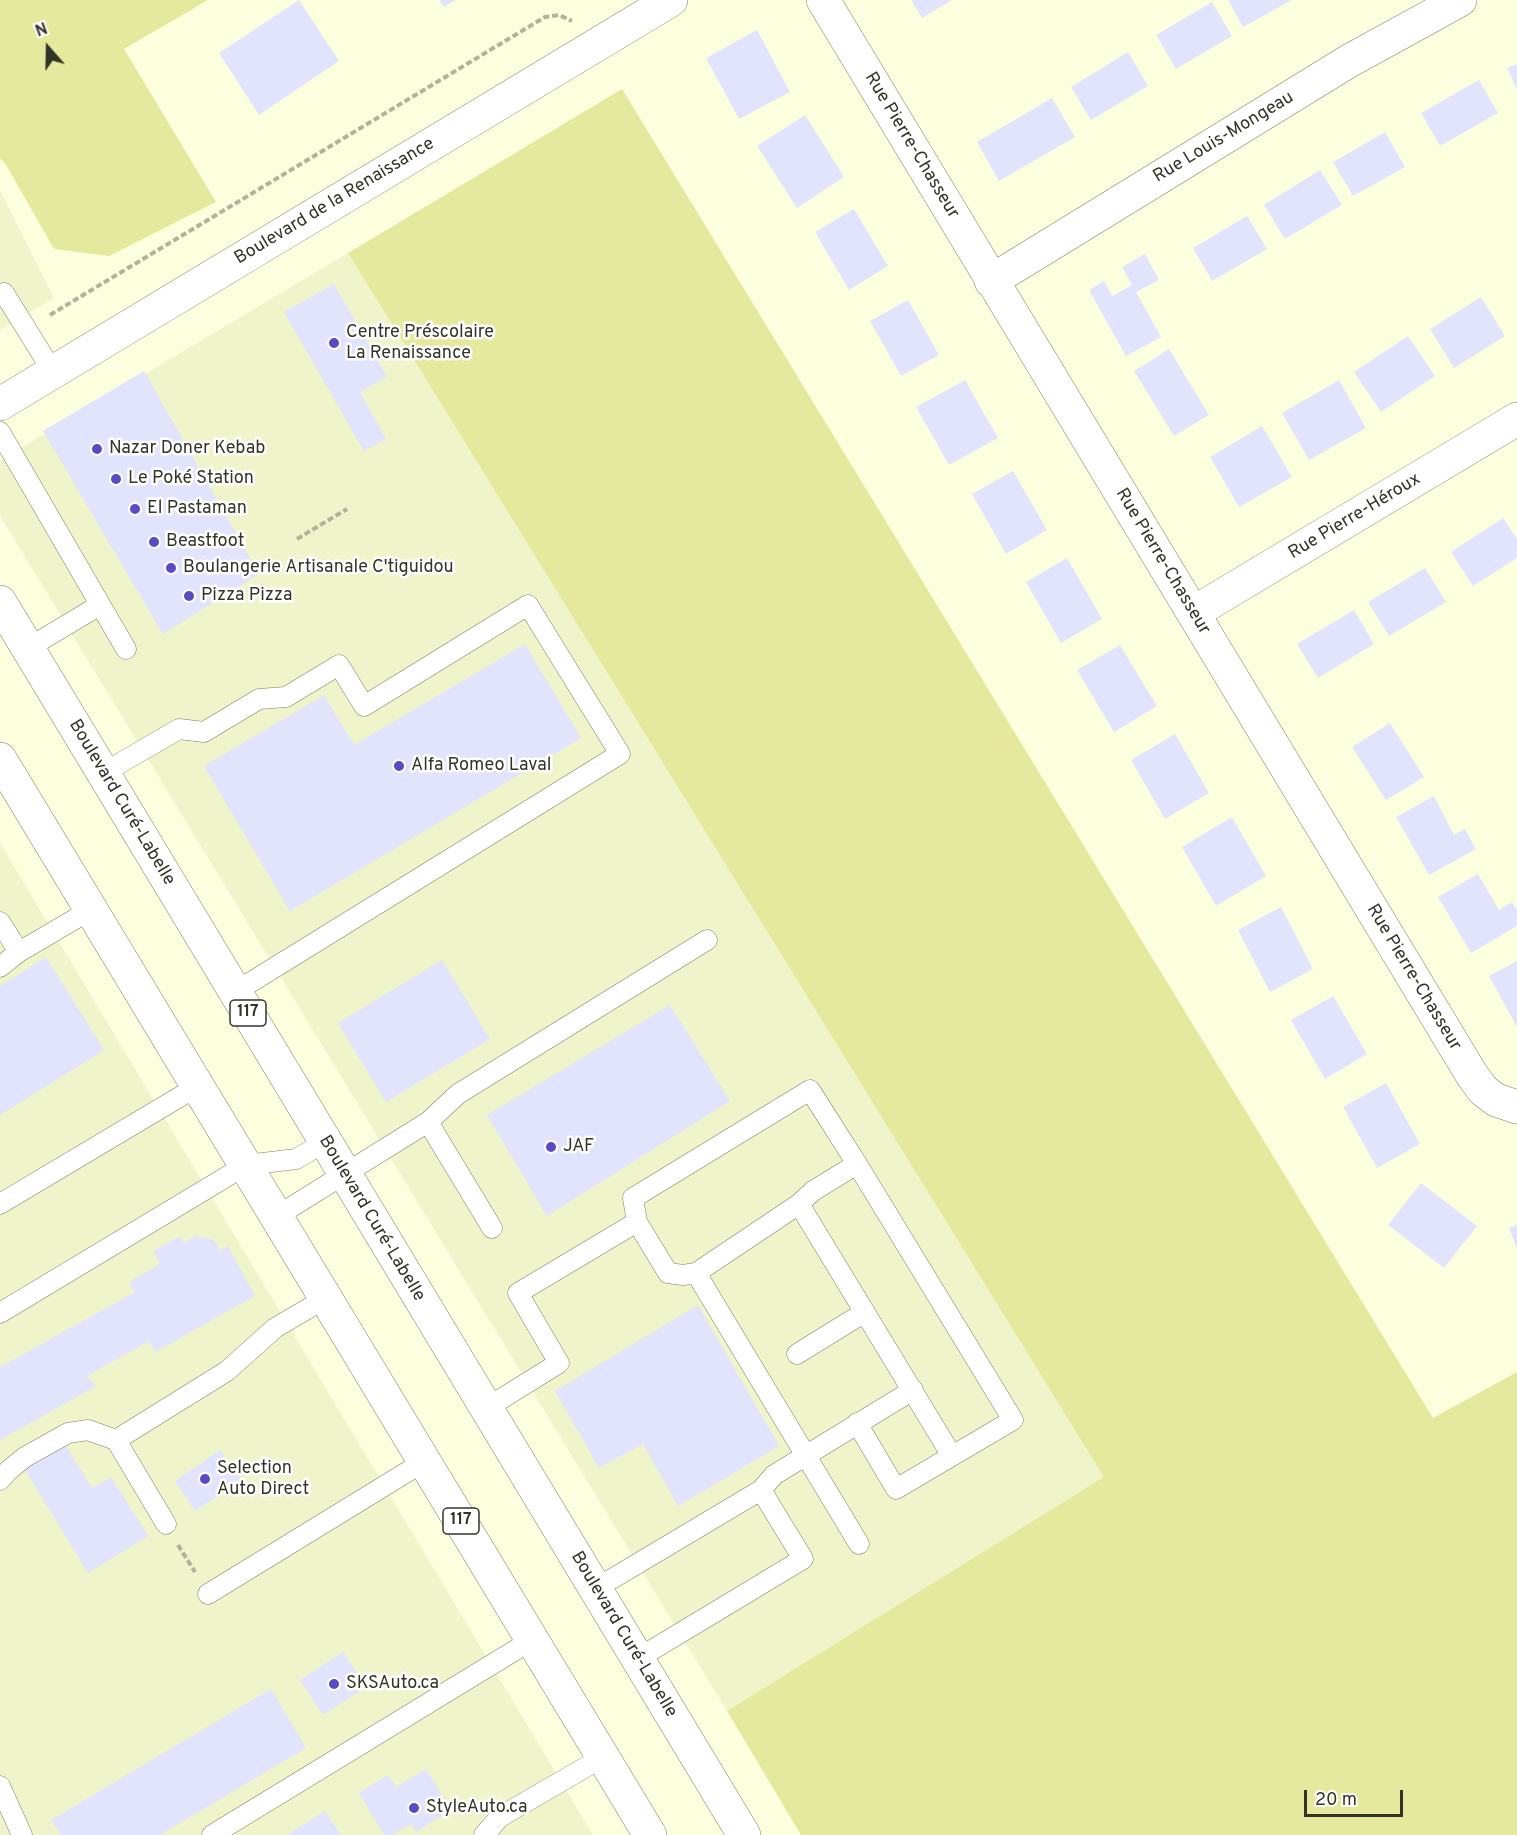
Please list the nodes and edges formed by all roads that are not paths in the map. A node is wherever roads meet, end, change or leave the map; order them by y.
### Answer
1 (671, 0) edge
2 (823, 0) edge
3 (1460, 0) edge
4 (991, 281) junction
5 (0, 296) edge
6 (53, 372) junction
7 (0, 404) edge
8 (1517, 419) edge
9 (0, 432) edge
10 (0, 602) edge
11 (100, 605) junction
12 (1193, 614) junction
13 (28, 648) junction
14 (126, 649) dead end
15 (0, 759) edge
16 (103, 773) junction
17 (92, 909) junction
18 (0, 922) edge
19 (707, 940) dead end
20 (19, 952) junction
21 (0, 967) edge
22 (235, 992) junction
23 (198, 1086) junction
24 (1517, 1107) edge
25 (428, 1122) junction
26 (325, 1142) junction
27 (857, 1164) junction
28 (246, 1165) junction
29 (344, 1174) junction
30 (0, 1204) edge
31 (799, 1204) junction
32 (277, 1216) junction
33 (637, 1222) junction
34 (492, 1228) dead end
35 (696, 1273) junction
36 (327, 1298) junction
37 (865, 1312) junction
38 (0, 1313) edge
39 (797, 1354) dead end
40 (913, 1390) junction
41 (485, 1409) junction
42 (857, 1423) junction
43 (116, 1440) junction
44 (806, 1455) junction
45 (952, 1456) junction
46 (425, 1461) junction
47 (0, 1480) edge
48 (761, 1491) junction
49 (166, 1524) road end
50 (859, 1544) dead end
51 (595, 1589) junction
52 (208, 1594) road end
53 (532, 1640) junction
54 (637, 1659) junction
55 (603, 1756) junction
56 (0, 1786) edge
57 (21, 1835) edge
58 (212, 1835) edge
59 (483, 1835) edge
60 (650, 1835) edge
61 (744, 1835) edge

1 - 6 street, Boulevard de la Renaissance
2 - 4 street, Rue Pierre-Chasseur
3 - 4 street, Rue Louis-Mongeau
4 - 12 street, Rue Pierre-Chasseur
5 - 6 lane
6 - 7 street, Boulevard de la Renaissance
8 - 12 street, Rue Pierre-Héroux
9 - 11 lane
10 - 13 street, Boulevard Curé-Labelle / 117
11 - 13 lane
11 - 14 lane
12 - 24 street, Rue Pierre-Chasseur
13 - 16 street, Boulevard Curé-Labelle / 117
15 - 17 street, 117
16 - 22 street, Boulevard Curé-Labelle / 117
16 - 22 lane
17 - 20 lane
17 - 23 street, 117
18 - 20 lane
19 - 25 lane
20 - 21 lane
22 - 26 street, Boulevard Curé-Labelle / 117
23 - 28 street, 117
23 - 30 lane
25 - 29 lane
25 - 34 lane
26 - 28 lane
26 - 29 street, Boulevard Curé-Labelle / 117
27 - 31 lane
27 - 33 lane
27 - 45 lane
28 - 32 street, 117
28 - 38 lane
29 - 32 lane
29 - 41 street, Boulevard Curé-Labelle / 117
31 - 35 lane
31 - 37 lane
32 - 36 street, 117
33 - 35 lane
33 - 41 lane
35 - 44 lane
36 - 43 lane
36 - 46 street, 117
37 - 39 lane
37 - 40 lane
40 - 42 lane
40 - 45 lane
41 - 51 street, Boulevard Curé-Labelle / 117
42 - 44 lane
42 - 45 lane
43 - 47 lane
43 - 49 lane
44 - 48 lane
44 - 50 lane
46 - 52 lane
46 - 53 street, 117
48 - 51 lane
48 - 54 lane
51 - 54 street, Boulevard Curé-Labelle / 117
53 - 55 street, 117
53 - 58 lane
54 - 61 street, Boulevard Curé-Labelle / 117
55 - 59 lane
55 - 60 street, 117
56 - 57 lane

